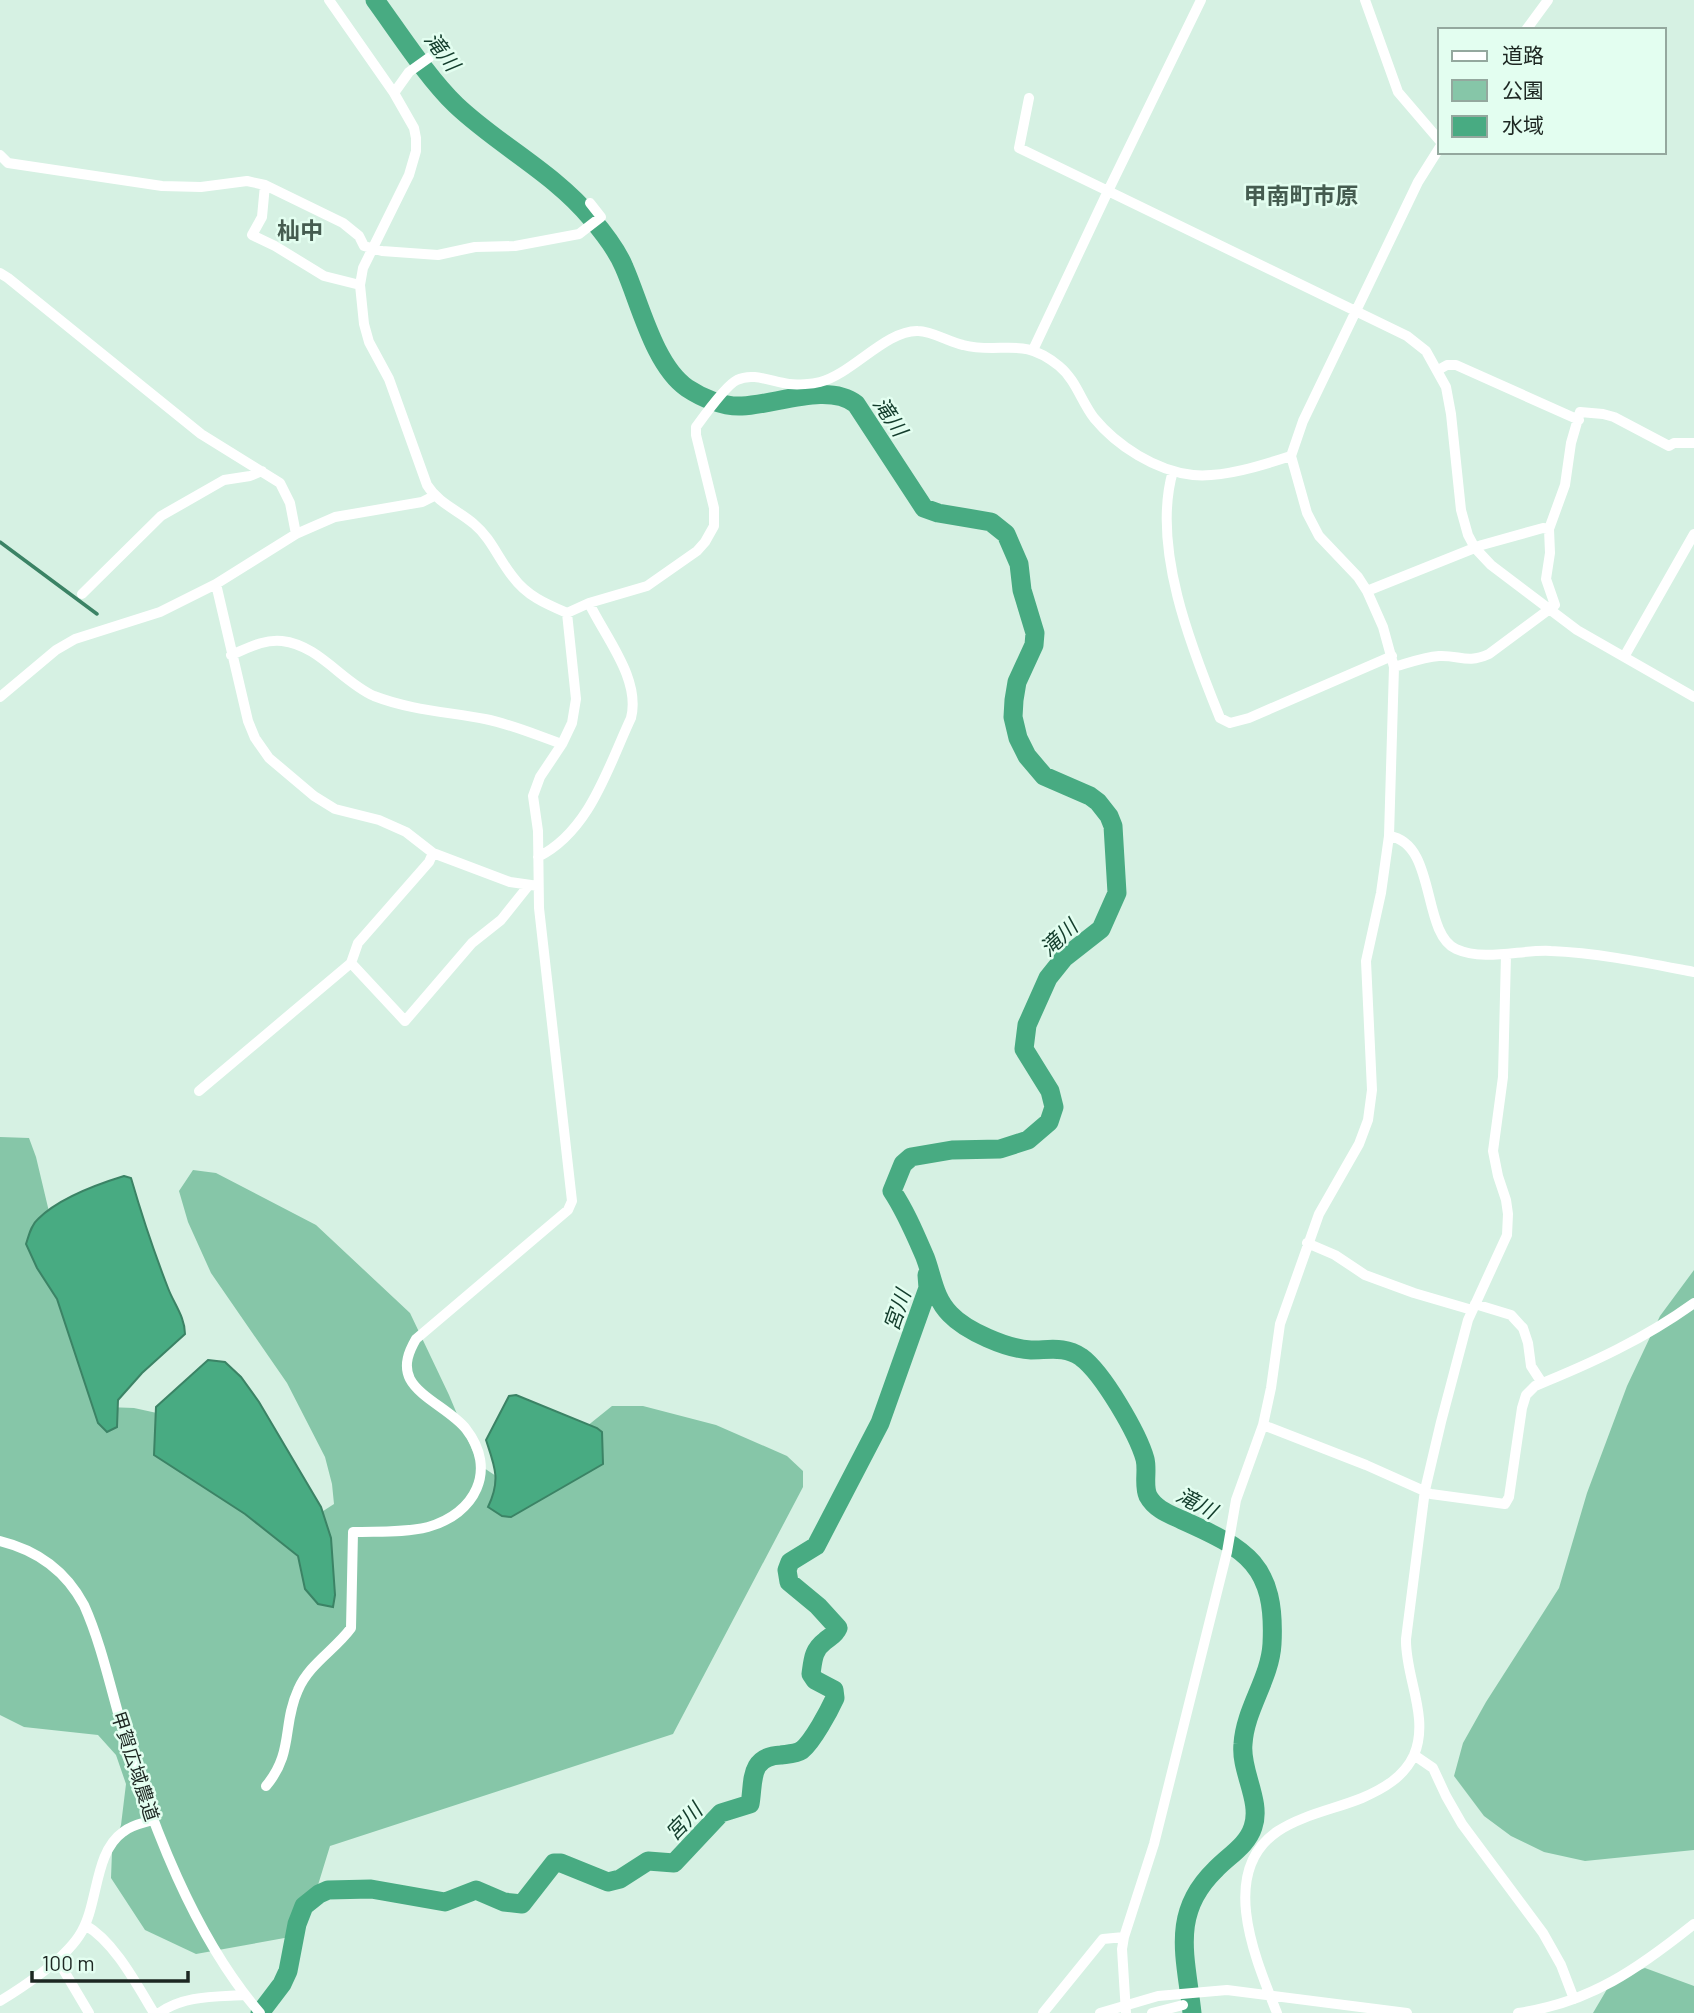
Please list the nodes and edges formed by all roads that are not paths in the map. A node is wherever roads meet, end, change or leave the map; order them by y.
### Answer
1 (329, 0) edge
2 (1201, 0) edge
3 (1365, 0) edge
4 (1549, 0) edge
5 (1528, 28) edge
6 (428, 58) dead end
7 (394, 93) junction
8 (1029, 98) dead end
9 (1438, 139) edge
10 (1438, 150) edge
11 (4, 159) edge
12 (0, 172) edge
13 (265, 185) junction
14 (1108, 191) junction
15 (590, 202) dead end
16 (371, 249) junction
17 (0, 274) edge
18 (360, 285) junction
19 (1357, 311) junction
20 (1033, 350) junction
21 (1438, 370) junction
22 (1578, 420) junction
23 (1694, 443) edge
24 (1292, 456) junction
25 (262, 471) junction
26 (1174, 471) junction
27 (434, 496) junction
28 (1549, 529) junction
29 (296, 534) junction
30 (1694, 534) edge
31 (1475, 548) junction
32 (216, 584) junction
33 (1367, 592) junction
34 (82, 594) dead end
35 (589, 603) junction
36 (1549, 609) junction
37 (567, 613) junction
38 (231, 655) junction
39 (1624, 657) junction
40 (1393, 662) junction
41 (0, 697) edge
42 (1694, 697) edge
43 (562, 744) junction
44 (1389, 836) junction
45 (432, 853) junction
46 (538, 857) junction
47 (534, 886) junction
48 (1506, 955) junction
49 (351, 963) junction
50 (1694, 972) edge
51 (199, 1091) dead end
52 (1307, 1243) junction
53 (1694, 1303) edge
54 (1474, 1307) junction
55 (1542, 1383) junction
56 (1263, 1425) junction
57 (1425, 1490) junction
58 (0, 1541) edge
59 (1414, 1755) junction
60 (266, 1786) dead end
61 (153, 1820) junction
62 (1694, 1924) edge
63 (85, 1925) junction
64 (1124, 1937) junction
65 (57, 1959) junction
66 (248, 1998) junction
67 (1574, 1999) junction
68 (0, 2001) edge
69 (1183, 2005) dead end
70 (1522, 2012) edge
71 (89, 2013) edge
72 (157, 2013) edge
73 (260, 2013) edge
74 (1043, 2013) edge
75 (1100, 2013) edge
76 (1126, 2013) edge
77 (1152, 2013) edge
78 (1277, 2013) edge
79 (1407, 2013) edge

1 - 7 street
2 - 14 street
3 - 9 street
4 - 5 street
6 - 7 street
7 - 16 street
8 - 14 street
10 - 19 street
11 - 12 street
11 - 13 street
13 - 16 street
13 - 18 street
14 - 19 street
14 - 20 street
15 - 16 street
16 - 18 street
17 - 25 street
18 - 27 street
19 - 21 street
19 - 24 street
20 - 26 street
20 - 35 street
21 - 22 street
21 - 31 street
22 - 23 street
22 - 28 street
24 - 26 street
24 - 33 street
25 - 29 street
25 - 34 street
26 - 40 street
27 - 29 street
27 - 37 street
28 - 31 street
28 - 36 street
29 - 32 street
30 - 39 street
31 - 33 street
31 - 36 street
32 - 38 street
32 - 41 street
33 - 40 street
35 - 37 street
35 - 46 street
36 - 39 street
36 - 40 street
37 - 43 street
38 - 43 street
38 - 45 street
39 - 42 street
40 - 44 street
43 - 46 street
44 - 48 street
44 - 52 street
45 - 47 street
45 - 49 street
46 - 47 street
47 - 49 street
47 - 60 street
48 - 50 street
48 - 54 street
49 - 51 street
52 - 54 street
52 - 56 street
53 - 55 street
54 - 55 street
54 - 57 street
55 - 57 street
56 - 57 street
56 - 64 street
57 - 59 street
58 - 61 street, 甲賀広域農道
59 - 67 street
59 - 78 street
61 - 63 street
61 - 66 street, 甲賀広域農道
62 - 67 street
63 - 65 street
63 - 72 street
64 - 74 street
64 - 76 street
65 - 68 street
65 - 71 street
66 - 72 street
66 - 73 street, 甲賀広域農道
67 - 70 street
69 - 77 street
75 - 79 street

